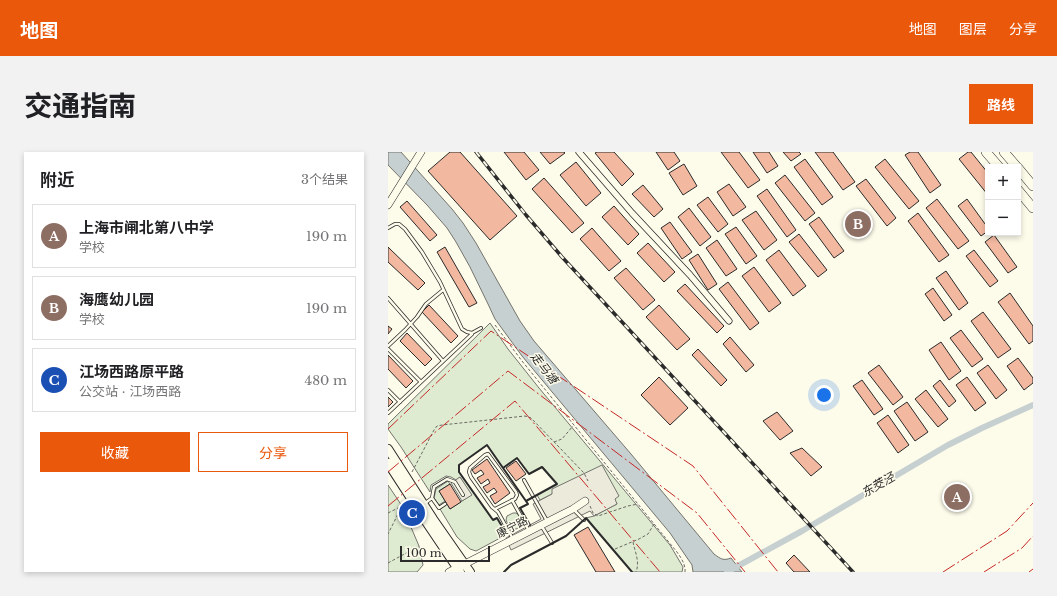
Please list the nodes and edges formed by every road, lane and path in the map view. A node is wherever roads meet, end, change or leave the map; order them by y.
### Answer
1 (579, 152) edge
2 (986, 152) edge
3 (1004, 152) edge
4 (420, 154) edge
5 (996, 164) edge
6 (1014, 164) edge
7 (1021, 172) edge
8 (1033, 186) edge
9 (1021, 194) edge
10 (388, 205) edge
11 (1033, 208) edge
12 (388, 228) edge
13 (443, 290) junction
14 (388, 298) edge
15 (729, 321) dead end
16 (411, 324) junction
17 (495, 324) dead end
18 (481, 328) dead end
19 (472, 333) junction
20 (388, 348) edge
21 (443, 361) junction
22 (420, 382) junction
23 (388, 390) edge
24 (400, 402) junction
25 (388, 413) edge
26 (574, 425) junction
27 (554, 442) junction
28 (388, 449) edge
29 (388, 463) edge
30 (408, 479) junction
31 (524, 480) dead end
32 (588, 481) dead end
33 (463, 495) dead end
34 (432, 498) junction
35 (512, 500) junction
36 (585, 501) joint
37 (424, 504) junction
38 (445, 504) dead end
39 (639, 504) junction
40 (495, 509) junction
41 (573, 509) junction
42 (388, 513) edge
43 (584, 520) dead end
44 (544, 523) junction
45 (654, 523) junction
46 (529, 532) junction
47 (388, 534) edge
48 (513, 539) junction
49 (633, 541) junction
50 (552, 543) dead end
51 (419, 546) dead end
52 (616, 549) dead end
53 (388, 563) edge
54 (460, 568) edge
55 (449, 572) edge
56 (470, 572) edge
57 (636, 572) edge
58 (685, 572) edge

1 - 15 street
2 - 5 main road
3 - 6 main road
4 - 10 street
7 - 8 main road
9 - 11 main road
12 - 13 lane
13 - 16 lane
13 - 19 lane
14 - 16 lane
16 - 20 lane
16 - 21 lane
17 - 26 path
18 - 19 lane
19 - 21 lane
20 - 22 lane
21 - 22 lane
22 - 24 lane
23 - 24 lane
24 - 25 lane
26 - 27 path
26 - 39 path
27 - 30 path
27 - 32 path
28 - 30 main road
29 - 54 main road
30 - 37 main road
31 - 44 lane
33 - 34 lane
34 - 37 lane
34 - 38 lane
35 - 40 lane
35 - 40 lane
35 - 46 lane
36 - 39 path
36 - 41 street, 康宁路
37 - 54 main road
39 - 45 path
40 - 48 lane
41 - 43 lane
41 - 44 street, 康宁路
42 - 47 path
44 - 46 street, 康宁路
44 - 50 lane
45 - 49 path
45 - 58 path
46 - 48 street, 康宁路
48 - 54 street, 康宁路
49 - 52 path
49 - 57 path
51 - 53 path
54 - 55 street, 康宁路
54 - 56 main road

